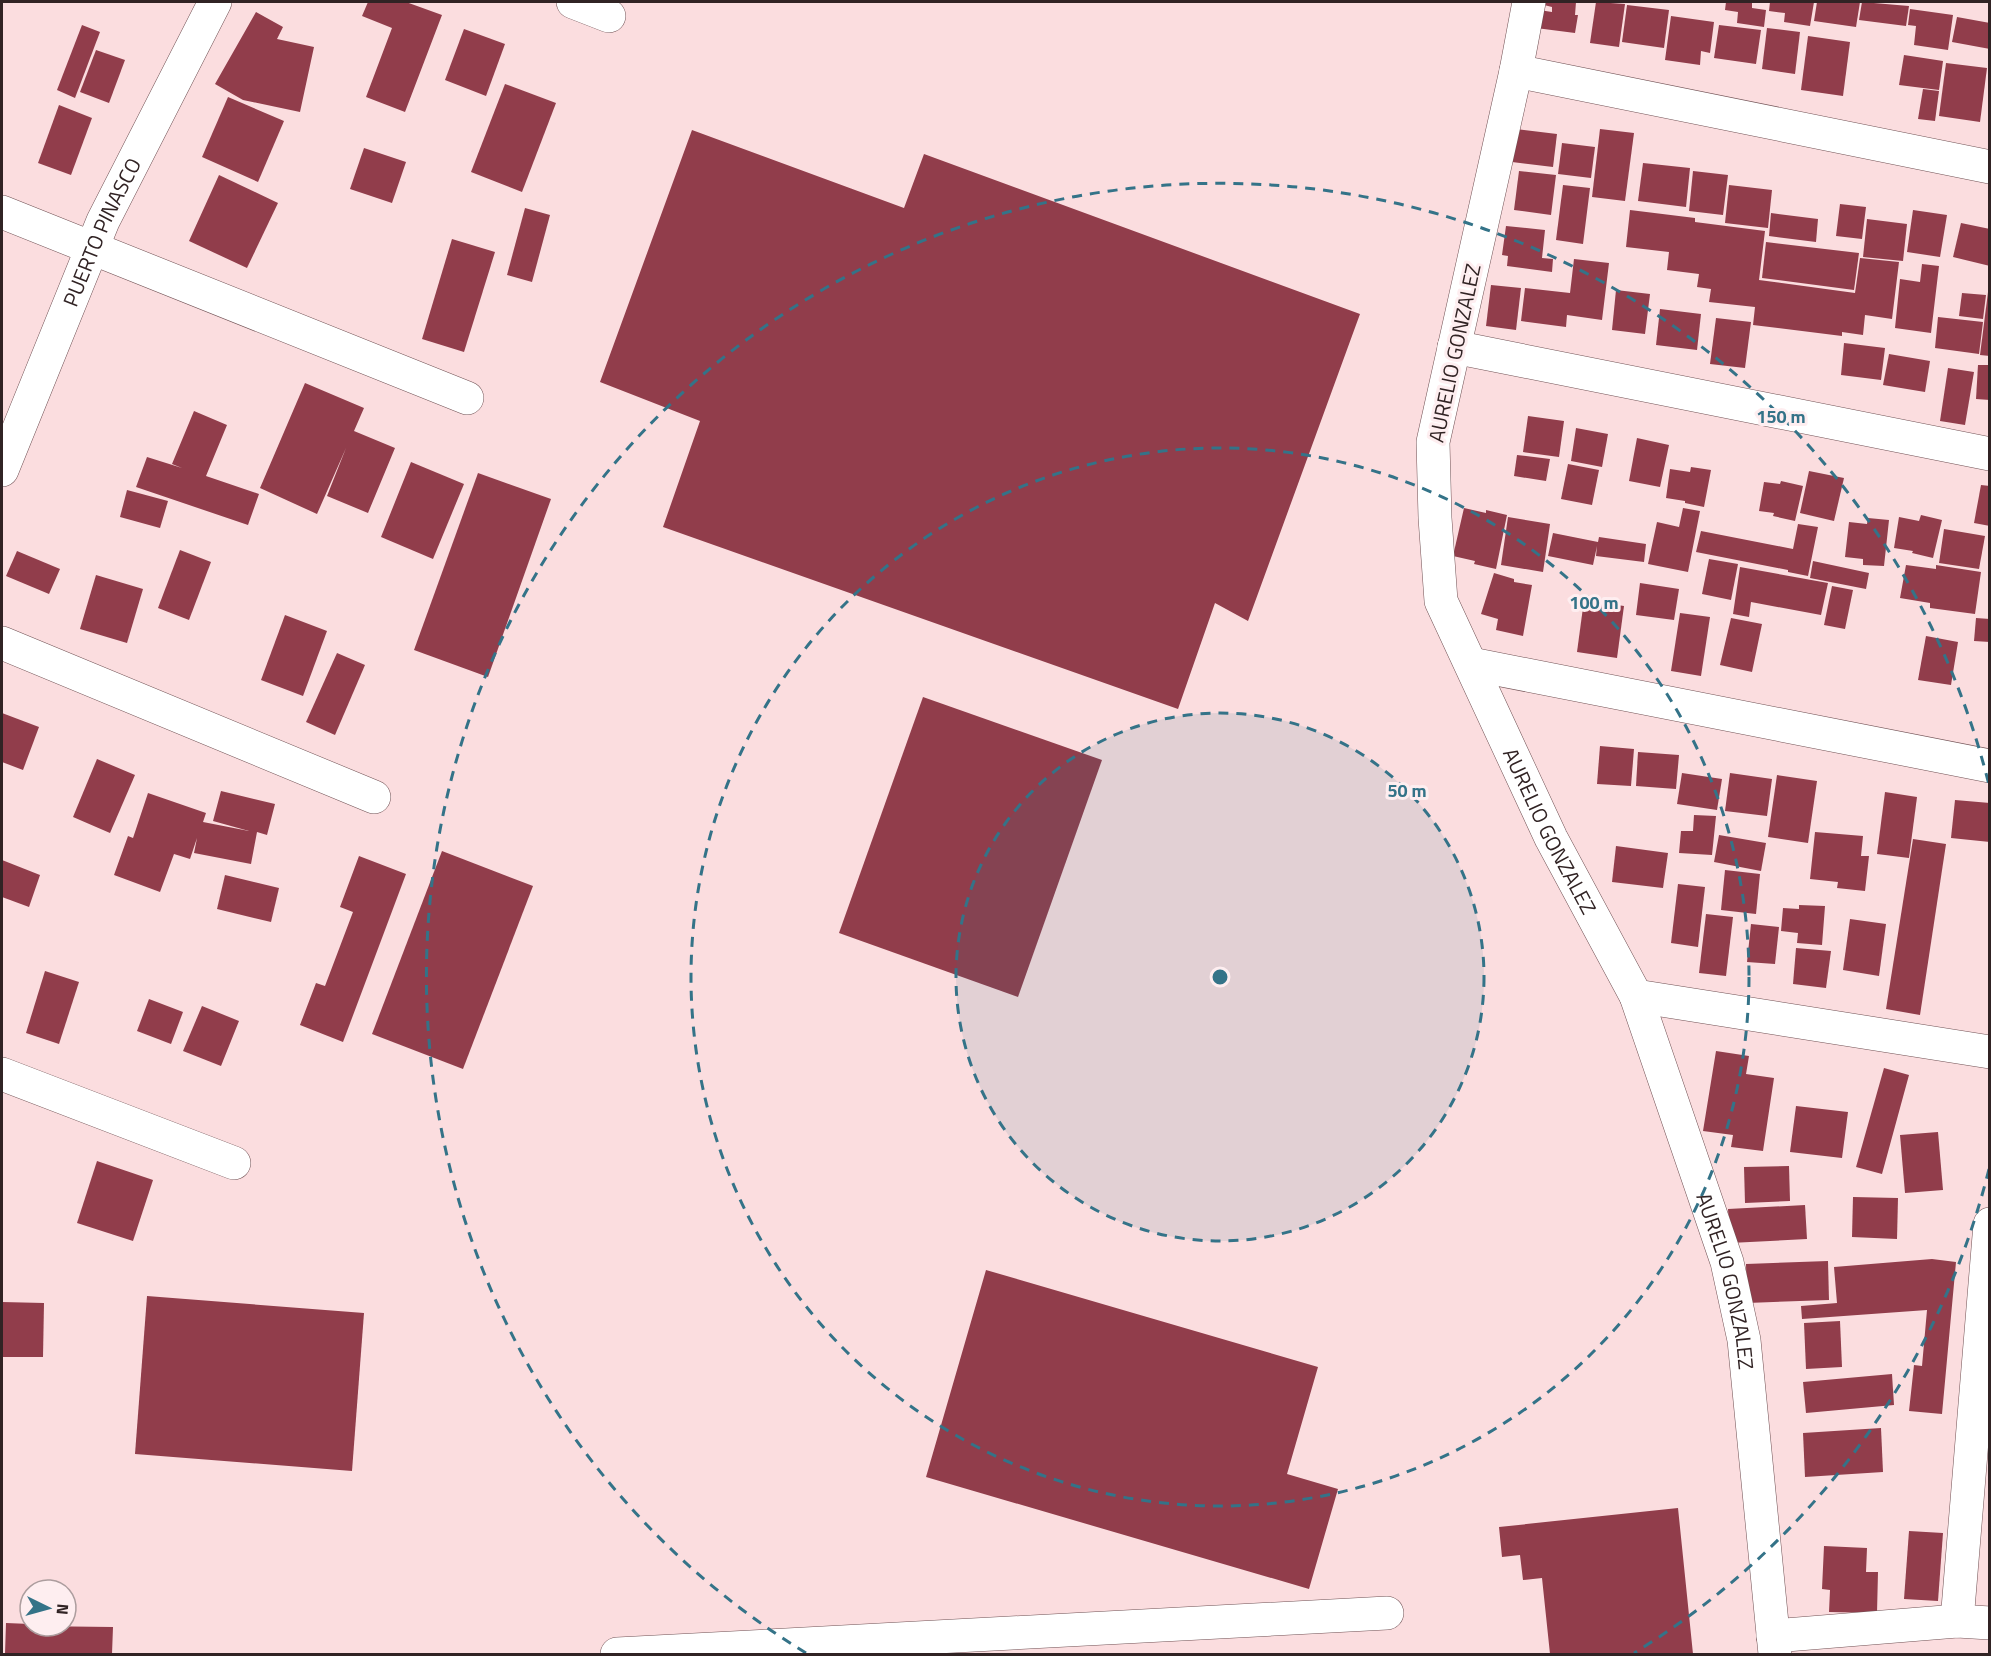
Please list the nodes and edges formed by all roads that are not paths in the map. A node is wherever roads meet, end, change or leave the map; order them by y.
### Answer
1 (215, 2) edge
2 (573, 2) edge
3 (1529, 2) edge
4 (609, 16) dead end
5 (1516, 71) junction
6 (1989, 167) edge
7 (2, 212) edge
8 (92, 248) junction
9 (1454, 347) junction
10 (467, 398) dead end
11 (1989, 454) edge
12 (2, 470) edge
13 (2, 643) edge
14 (1471, 664) junction
15 (1989, 766) edge
16 (372, 797) dead end
17 (1636, 996) junction
18 (1989, 1052) edge
19 (2, 1074) edge
20 (234, 1163) dead end
21 (1989, 1224) edge
22 (1387, 1613) dead end
23 (1957, 1621) junction
24 (1989, 1623) edge
25 (1774, 1645) edge
26 (617, 1654) edge

1 - 8 street, PUERTO PINASCO
2 - 4 street
3 - 5 street, AURELIO GONZALEZ
5 - 6 street
5 - 9 street, AURELIO GONZALEZ
7 - 8 street
8 - 10 street
8 - 12 street, PUERTO PINASCO
9 - 11 street
9 - 14 street, AURELIO GONZALEZ
13 - 16 street
14 - 15 street
14 - 17 street, AURELIO GONZALEZ
17 - 18 street
17 - 25 street, AURELIO GONZALEZ
19 - 20 street
21 - 23 street
22 - 26 street
23 - 24 street
23 - 25 street

